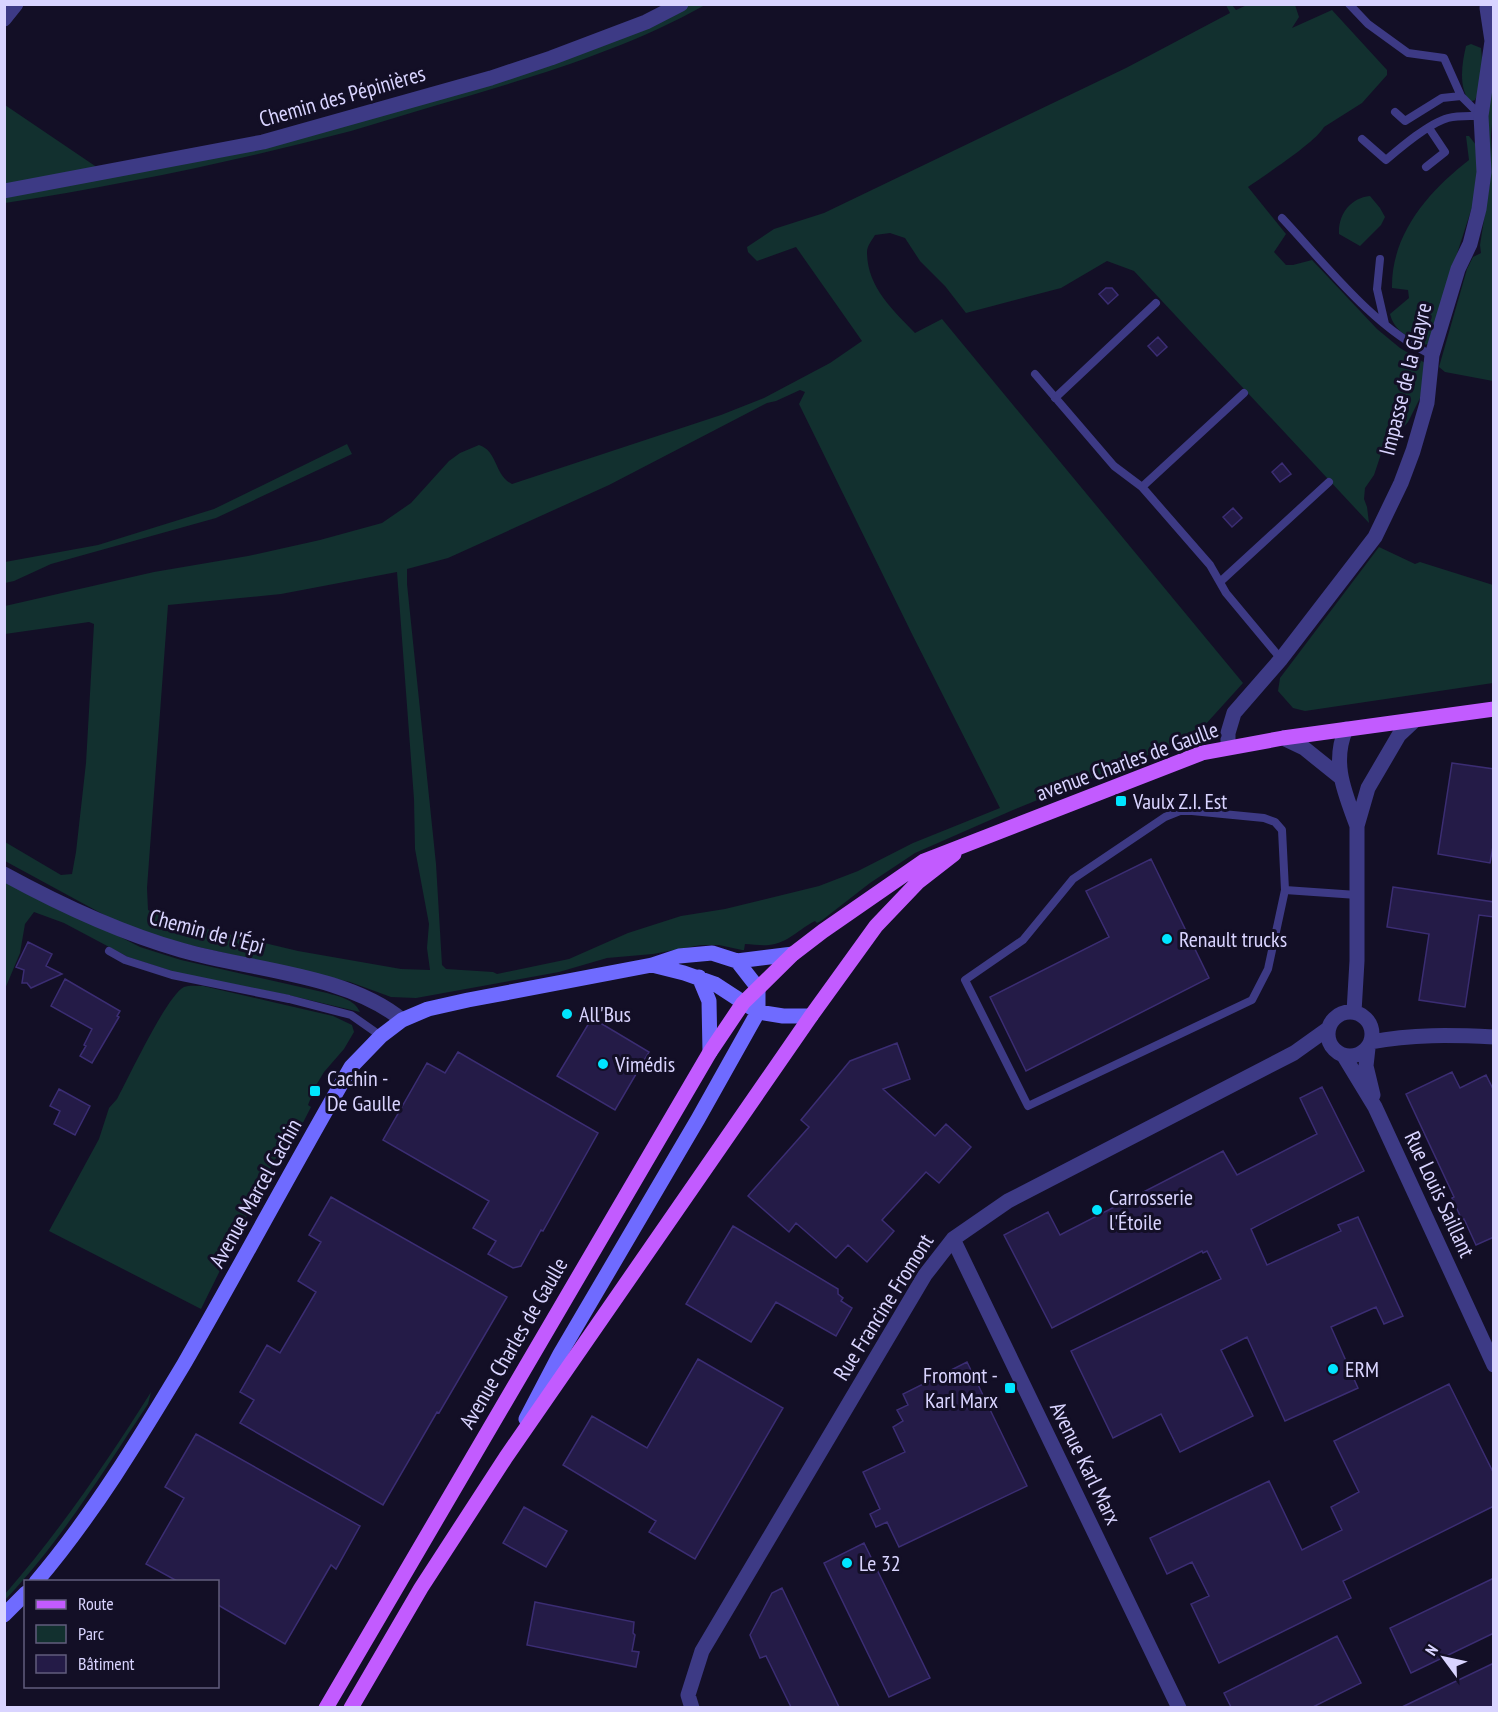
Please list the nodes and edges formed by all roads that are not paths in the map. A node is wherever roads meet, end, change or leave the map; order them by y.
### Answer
1 (16, 4) edge
2 (681, 4) edge
3 (1349, 4) edge
4 (1487, 8) dead end
5 (4, 19) edge
6 (1461, 96) junction
7 (1395, 112) dead end
8 (1480, 116) junction
9 (1429, 128) junction
10 (1362, 140) dead end
11 (1426, 167) dead end
12 (4, 191) edge
13 (1282, 218) dead end
14 (1380, 259) dead end
15 (1156, 303) dead end
16 (1385, 326) junction
17 (1432, 355) junction
18 (1035, 374) dead end
19 (1244, 393) dead end
20 (1055, 398) junction
21 (1329, 482) dead end
22 (1142, 487) junction
23 (1220, 582) junction
24 (1281, 659) junction
25 (1492, 709) edge
26 (1415, 720) junction
27 (1346, 729) junction
28 (1283, 738) junction
29 (1228, 747) junction
30 (1340, 777) junction
31 (1357, 826) junction
32 (964, 847) junction
33 (4, 874) edge
34 (1285, 890) junction
35 (1357, 895) junction
36 (109, 951) dead end
37 (794, 954) junction
38 (736, 961) junction
39 (652, 965) junction
40 (699, 977) junction
41 (758, 988) junction
42 (743, 1003) junction
43 (758, 1012) junction
44 (1347, 1014) junction
45 (811, 1016) junction
46 (402, 1020) junction
47 (1369, 1023) junction
48 (1329, 1028) junction
49 (1428, 1035) junction
50 (381, 1036) junction
51 (1494, 1037) edge
52 (1329, 1044) junction
53 (1369, 1045) junction
54 (710, 1052) junction
55 (1294, 1053) junction
56 (1344, 1056) junction
57 (1375, 1107) junction
58 (953, 1239) junction
59 (1494, 1365) edge
60 (506, 1456) junction
61 (37, 1580) edge
62 (24, 1595) edge
63 (4, 1616) edge
64 (326, 1707) edge
65 (351, 1707) edge
66 (692, 1707) edge
67 (1179, 1707) edge

1 - 5 street
2 - 12 street, Chemin des Pépinières
3 - 6 lane
4 - 8 street, Impasse de la Glayre
6 - 7 lane
6 - 8 lane
8 - 9 lane
8 - 17 street, Impasse de la Glayre
9 - 10 lane
9 - 11 lane
13 - 16 lane
14 - 16 lane
15 - 20 lane
16 - 17 lane
17 - 24 street, Impasse de la Glayre
18 - 20 lane
19 - 22 lane
20 - 22 lane
21 - 23 lane
22 - 23 lane
23 - 24 lane
24 - 29 street, Impasse de la Glayre
25 - 26 main road, avenue Charles de Gaulle
26 - 27 main road, avenue Charles de Gaulle
26 - 31 street
27 - 28 main road, avenue Charles de Gaulle
27 - 30 street
28 - 29 main road, avenue Charles de Gaulle
28 - 30 street
29 - 32 main road, avenue Charles de Gaulle
30 - 31 street
31 - 35 street
32 - 37 main road, avenue Charles de Gaulle
32 - 45 main road, avenue Charles de Gaulle
33 - 46 street, Chemin de l'Épi
34 - 34 lane
34 - 35 lane
35 - 44 street
36 - 50 lane
37 - 38 street, Avenue Marcel Cachin
37 - 41 main road, avenue Charles de Gaulle
38 - 39 street, Avenue Marcel Cachin
38 - 41 street
39 - 40 street, Avenue Marcel Cachin
39 - 46 street, Avenue Marcel Cachin
40 - 42 street, Avenue Marcel Cachin
40 - 54 street
41 - 42 main road, avenue Charles de Gaulle
41 - 43 street, Avenue Charles de Gaulle
42 - 43 street, Avenue Marcel Cachin
42 - 54 main road, Avenue Charles de Gaulle
43 - 45 street, Avenue Marcel Cachin
43 - 60 street, Avenue Charles de Gaulle
44 - 47 street
44 - 48 street
45 - 60 main road, Avenue Charles de Gaulle
46 - 50 street, Avenue Marcel Cachin
47 - 49 street
47 - 53 street
48 - 52 street
48 - 55 street, Rue Francine Fromont
49 - 51 street
49 - 53 street
50 - 61 street, Avenue Marcel Cachin
52 - 55 street, Rue Francine Fromont
52 - 56 street
53 - 56 street
53 - 57 street, Rue Louis Saillant
54 - 64 main road, Avenue Charles de Gaulle
55 - 58 street, Rue Francine Fromont
56 - 57 street, Rue Louis Saillant
57 - 59 street, Rue Louis Saillant
58 - 66 street, Rue Francine Fromont
58 - 67 street, Avenue Karl Marx
60 - 65 main road, Avenue Charles de Gaulle
62 - 63 street

